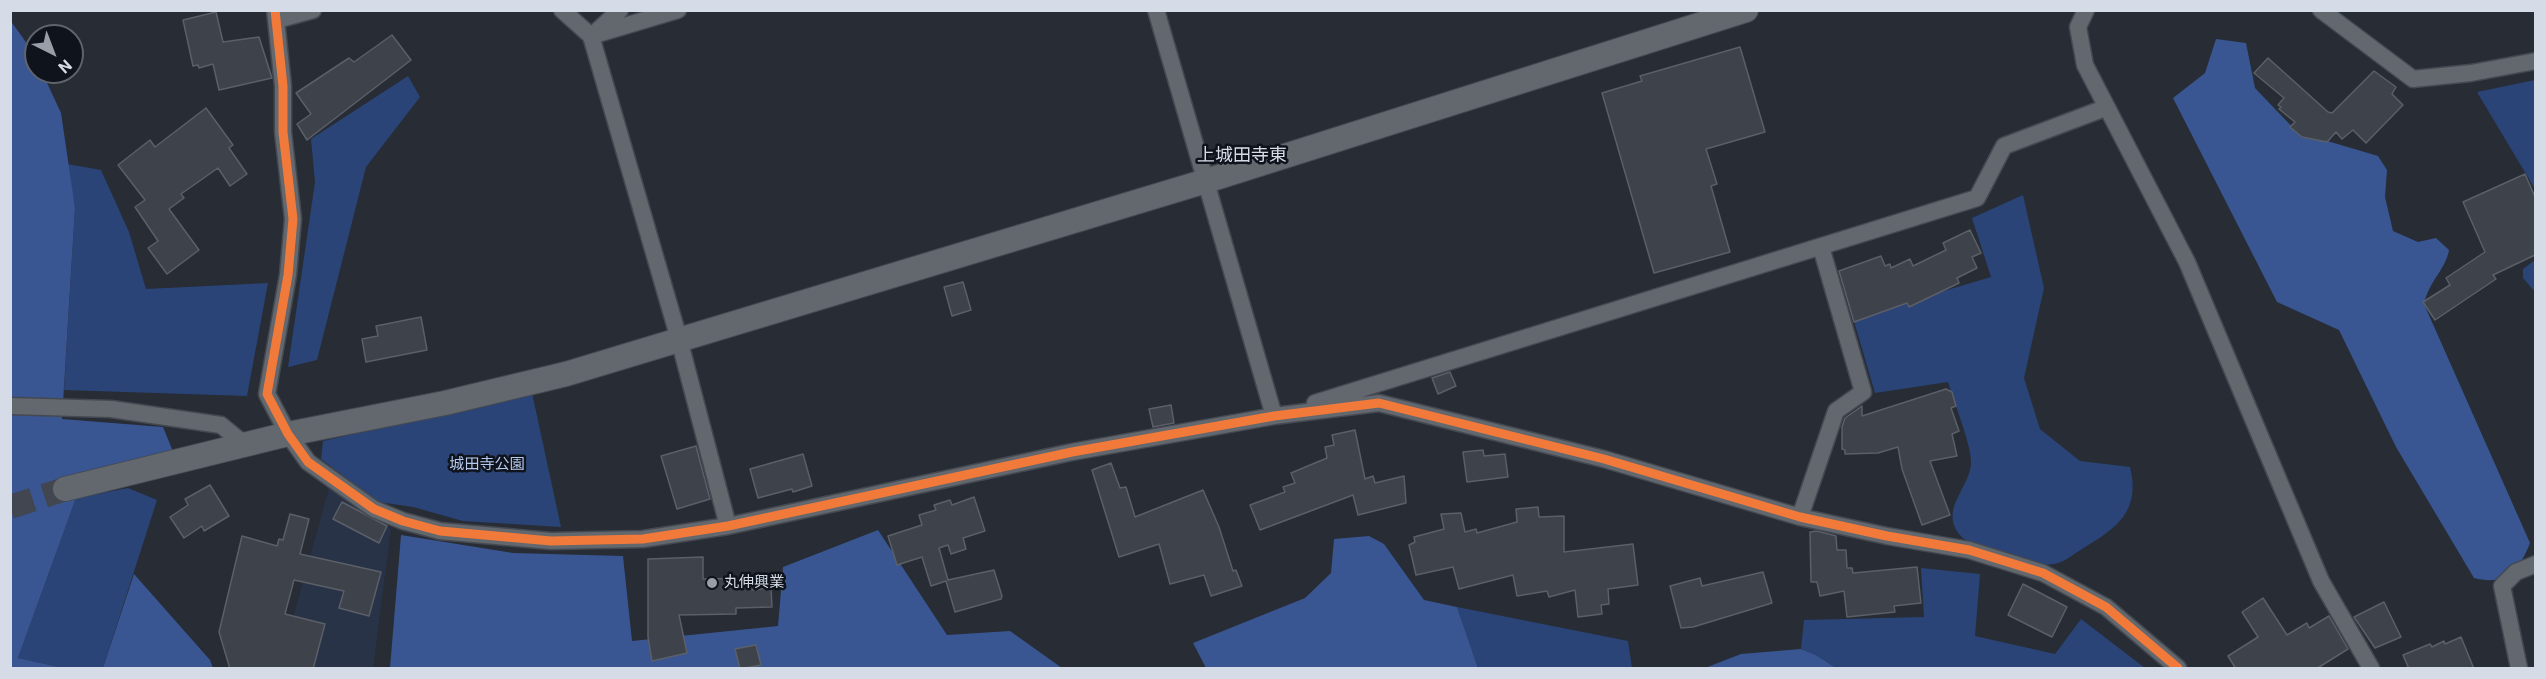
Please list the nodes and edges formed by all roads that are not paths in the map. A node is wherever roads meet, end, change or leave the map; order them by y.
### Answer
1 (313, 10) edge
2 (562, 10) edge
3 (620, 10) edge
4 (678, 10) edge
5 (1156, 10) edge
6 (1746, 10) edge
7 (2086, 10) edge
8 (2321, 10) edge
9 (276, 15) edge
10 (591, 36) junction
11 (2535, 61) edge
12 (2105, 108) junction
13 (1206, 181) junction
14 (1821, 247) junction
15 (679, 339) junction
16 (10, 406) edge
17 (1274, 416) junction
18 (288, 434) junction
19 (245, 445) junction
20 (65, 489) tunnel mouth
21 (1800, 517) junction
22 (728, 526) junction
23 (2535, 564) edge
24 (2178, 669) edge
25 (2371, 669) edge
26 (2519, 669) edge

1 - 9 street
2 - 10 street
3 - 10 street
4 - 10 street
5 - 13 street
6 - 13 street
7 - 12 street
8 - 11 street
9 - 18 street
10 - 15 street
12 - 14 street
12 - 25 street
13 - 15 street
13 - 17 street
14 - 17 street
14 - 21 street
15 - 18 street
15 - 22 street
16 - 19 street
17 - 21 street
17 - 22 street
18 - 19 street
18 - 22 street
19 - 20 street
21 - 24 street
23 - 26 street

